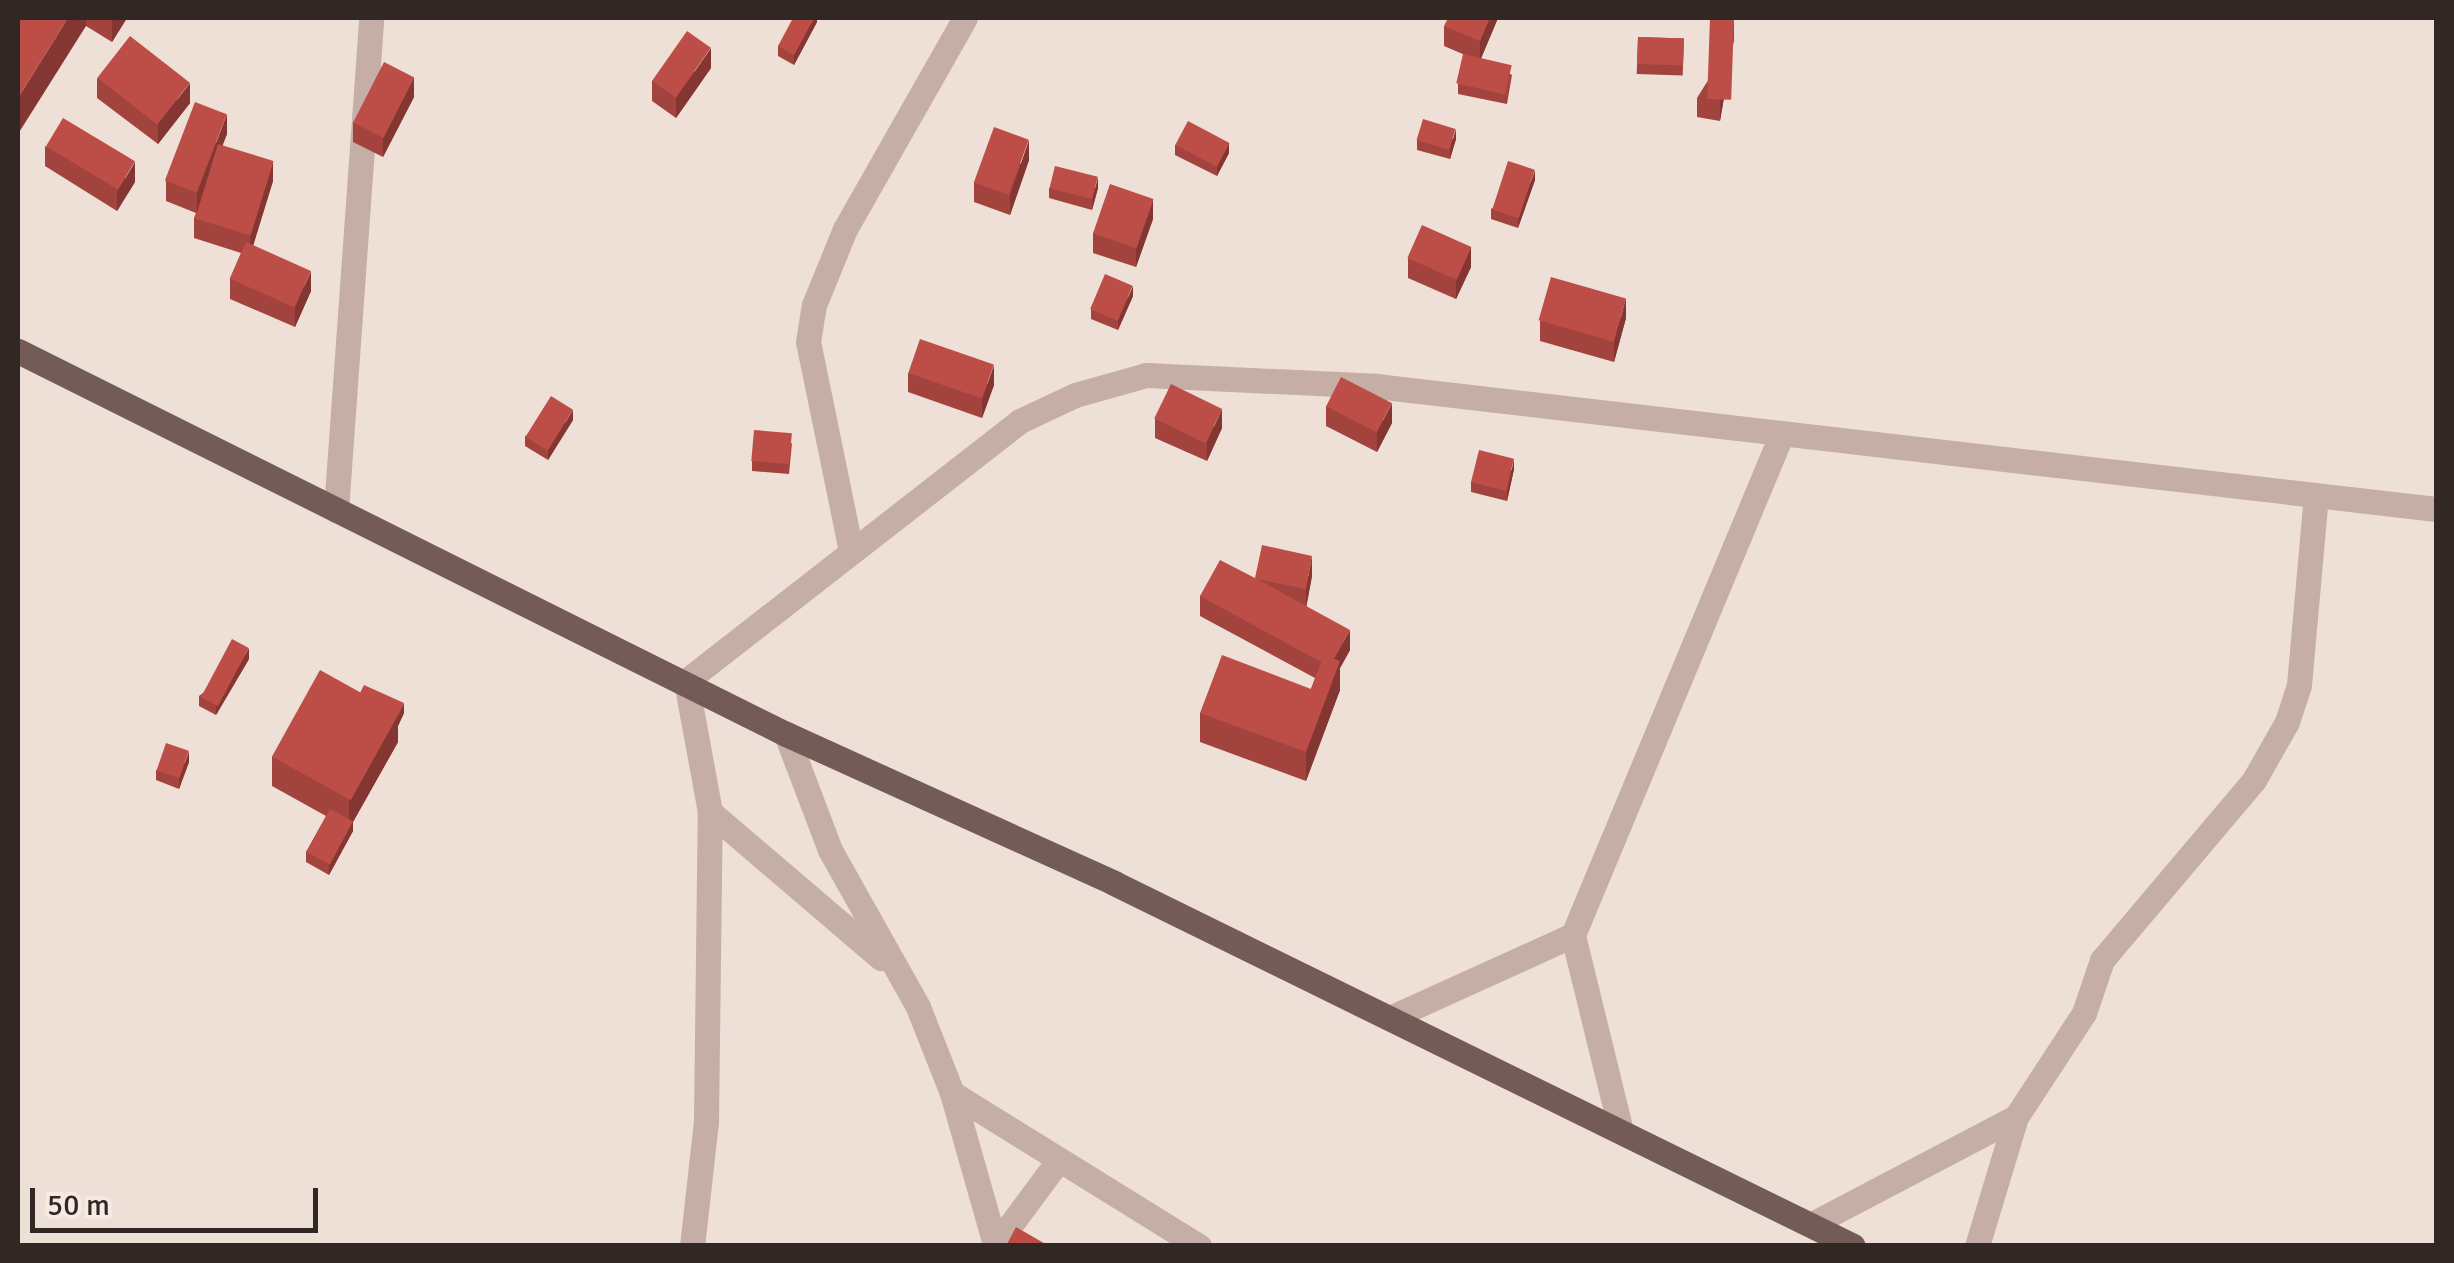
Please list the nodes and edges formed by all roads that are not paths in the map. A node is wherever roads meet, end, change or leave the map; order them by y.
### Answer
1 (371, 18) edge
2 (964, 18) edge
3 (18, 351) edge
4 (1780, 438) junction
5 (2316, 496) junction
6 (2436, 509) edge
7 (336, 510) junction
8 (851, 551) junction
9 (686, 681) junction
10 (786, 734) junction
11 (710, 812) junction
12 (1572, 935) junction
13 (896, 971) junction
14 (1390, 1018) junction
15 (952, 1093) junction
16 (2016, 1117) junction
17 (1621, 1131) junction
18 (1058, 1161) junction
19 (1812, 1224) junction
20 (995, 1245) edge
21 (692, 1246) edge
22 (1199, 1246) edge
23 (1853, 1246) edge
24 (1977, 1246) edge

1 - 7 street
2 - 8 street
3 - 7 main road
4 - 5 street
4 - 8 street
4 - 12 street
5 - 6 street
5 - 16 street
7 - 9 main road
8 - 9 street
9 - 10 main road
9 - 11 street
10 - 13 street
10 - 14 main road
11 - 13 street
11 - 21 street
12 - 14 street
12 - 17 street
13 - 15 street
14 - 17 main road
15 - 18 street
15 - 20 street
16 - 19 street
16 - 24 street
17 - 19 main road
18 - 20 street
18 - 22 street
19 - 23 main road

